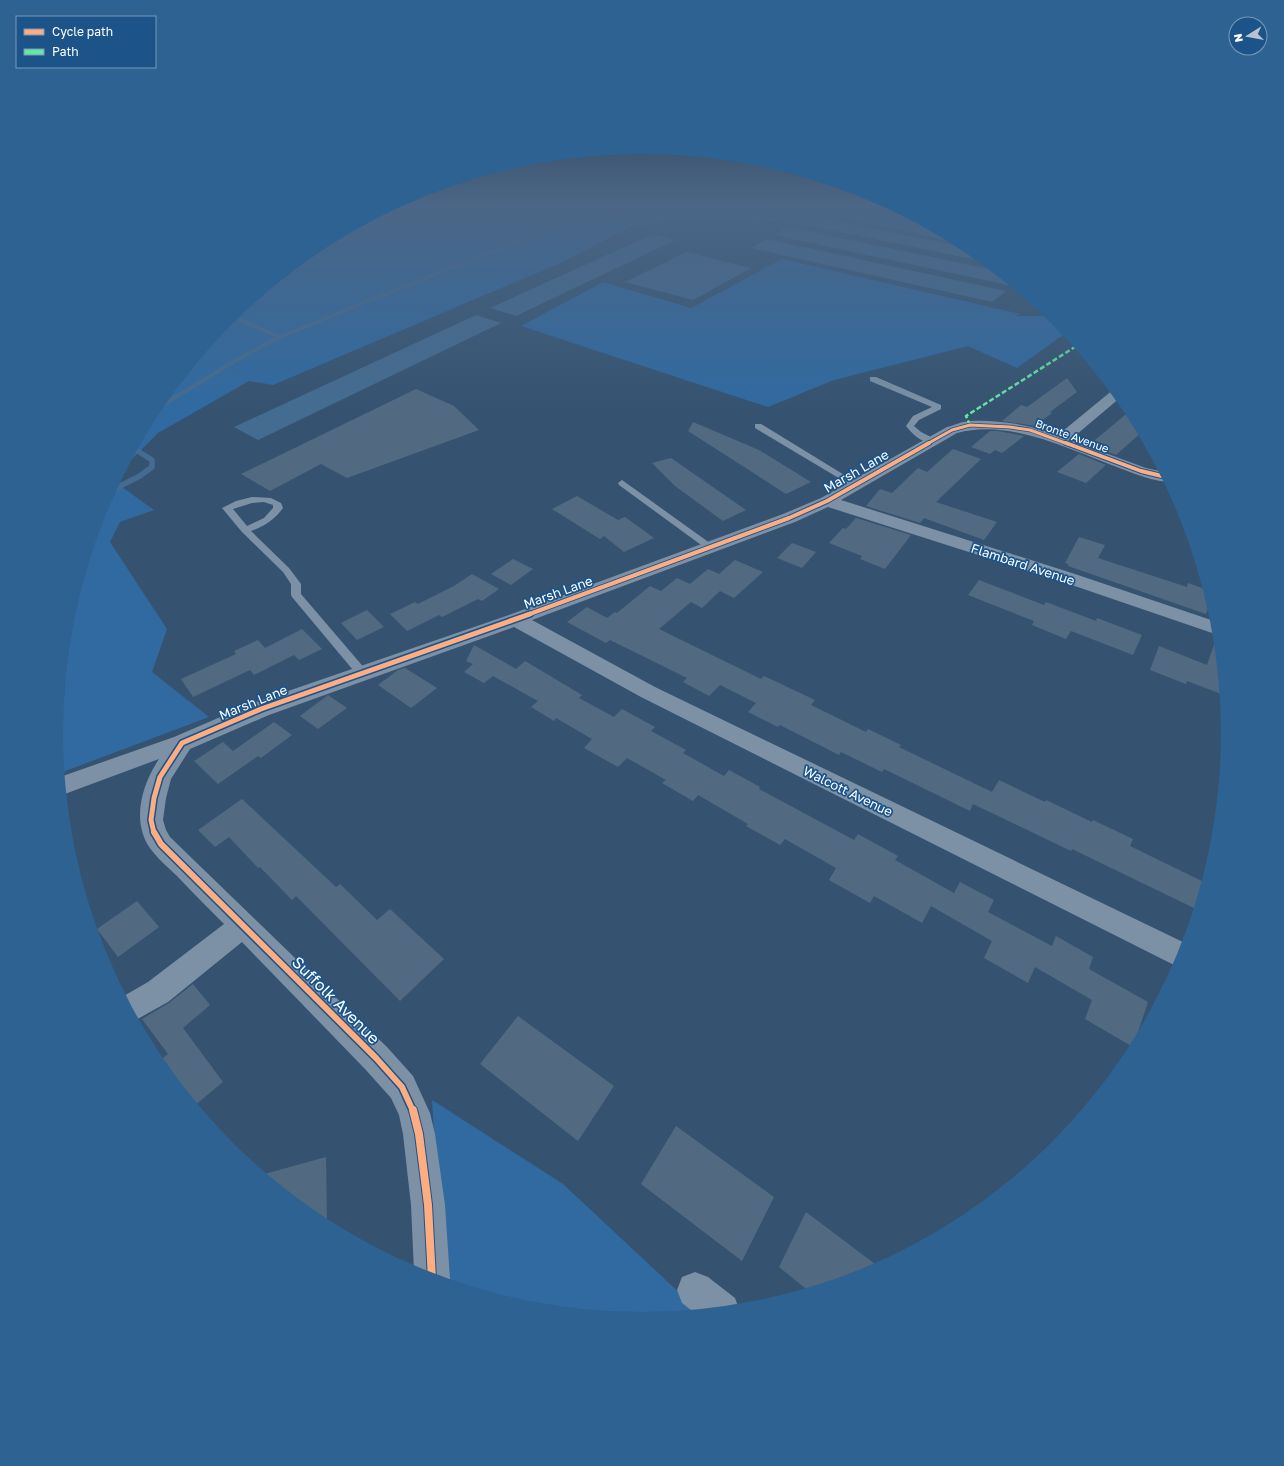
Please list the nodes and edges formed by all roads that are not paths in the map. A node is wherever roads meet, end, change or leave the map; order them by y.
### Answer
1 (873, 379) dead end
2 (1113, 397) edge
3 (970, 425) joint
4 (758, 426) dead end
5 (932, 441) junction
6 (1060, 441) junction
7 (1160, 475) edge
8 (622, 483) dead end
9 (855, 484) junction
10 (827, 501) junction
11 (245, 530) junction
12 (711, 548) junction
13 (516, 619) junction
14 (1211, 627) edge
15 (362, 673) junction
16 (182, 743) junction
17 (65, 784) edge
18 (242, 925) junction
19 (1178, 953) edge
20 (133, 1006) edge
21 (432, 1272) edge
22 (695, 1290) dead end
23 (717, 1307) edge

1 - 5 lane
2 - 6 street
3 - 5 street, Marsh Lane
3 - 6 street, Bronte Avenue
4 - 9 lane
5 - 9 street, Marsh Lane
6 - 7 street, Bronte Avenue
8 - 12 lane
9 - 10 street, Marsh Lane
10 - 12 street, Marsh Lane
10 - 14 street, Flambard Avenue
11 - 11 lane
11 - 15 lane
12 - 13 street, Marsh Lane
13 - 15 street, Marsh Lane
13 - 19 street, Walcott Avenue
15 - 16 street, Marsh Lane
16 - 17 street, Marsh Lane
16 - 18 street, Suffolk Avenue
18 - 20 street
18 - 21 street, Suffolk Avenue
22 - 23 street

